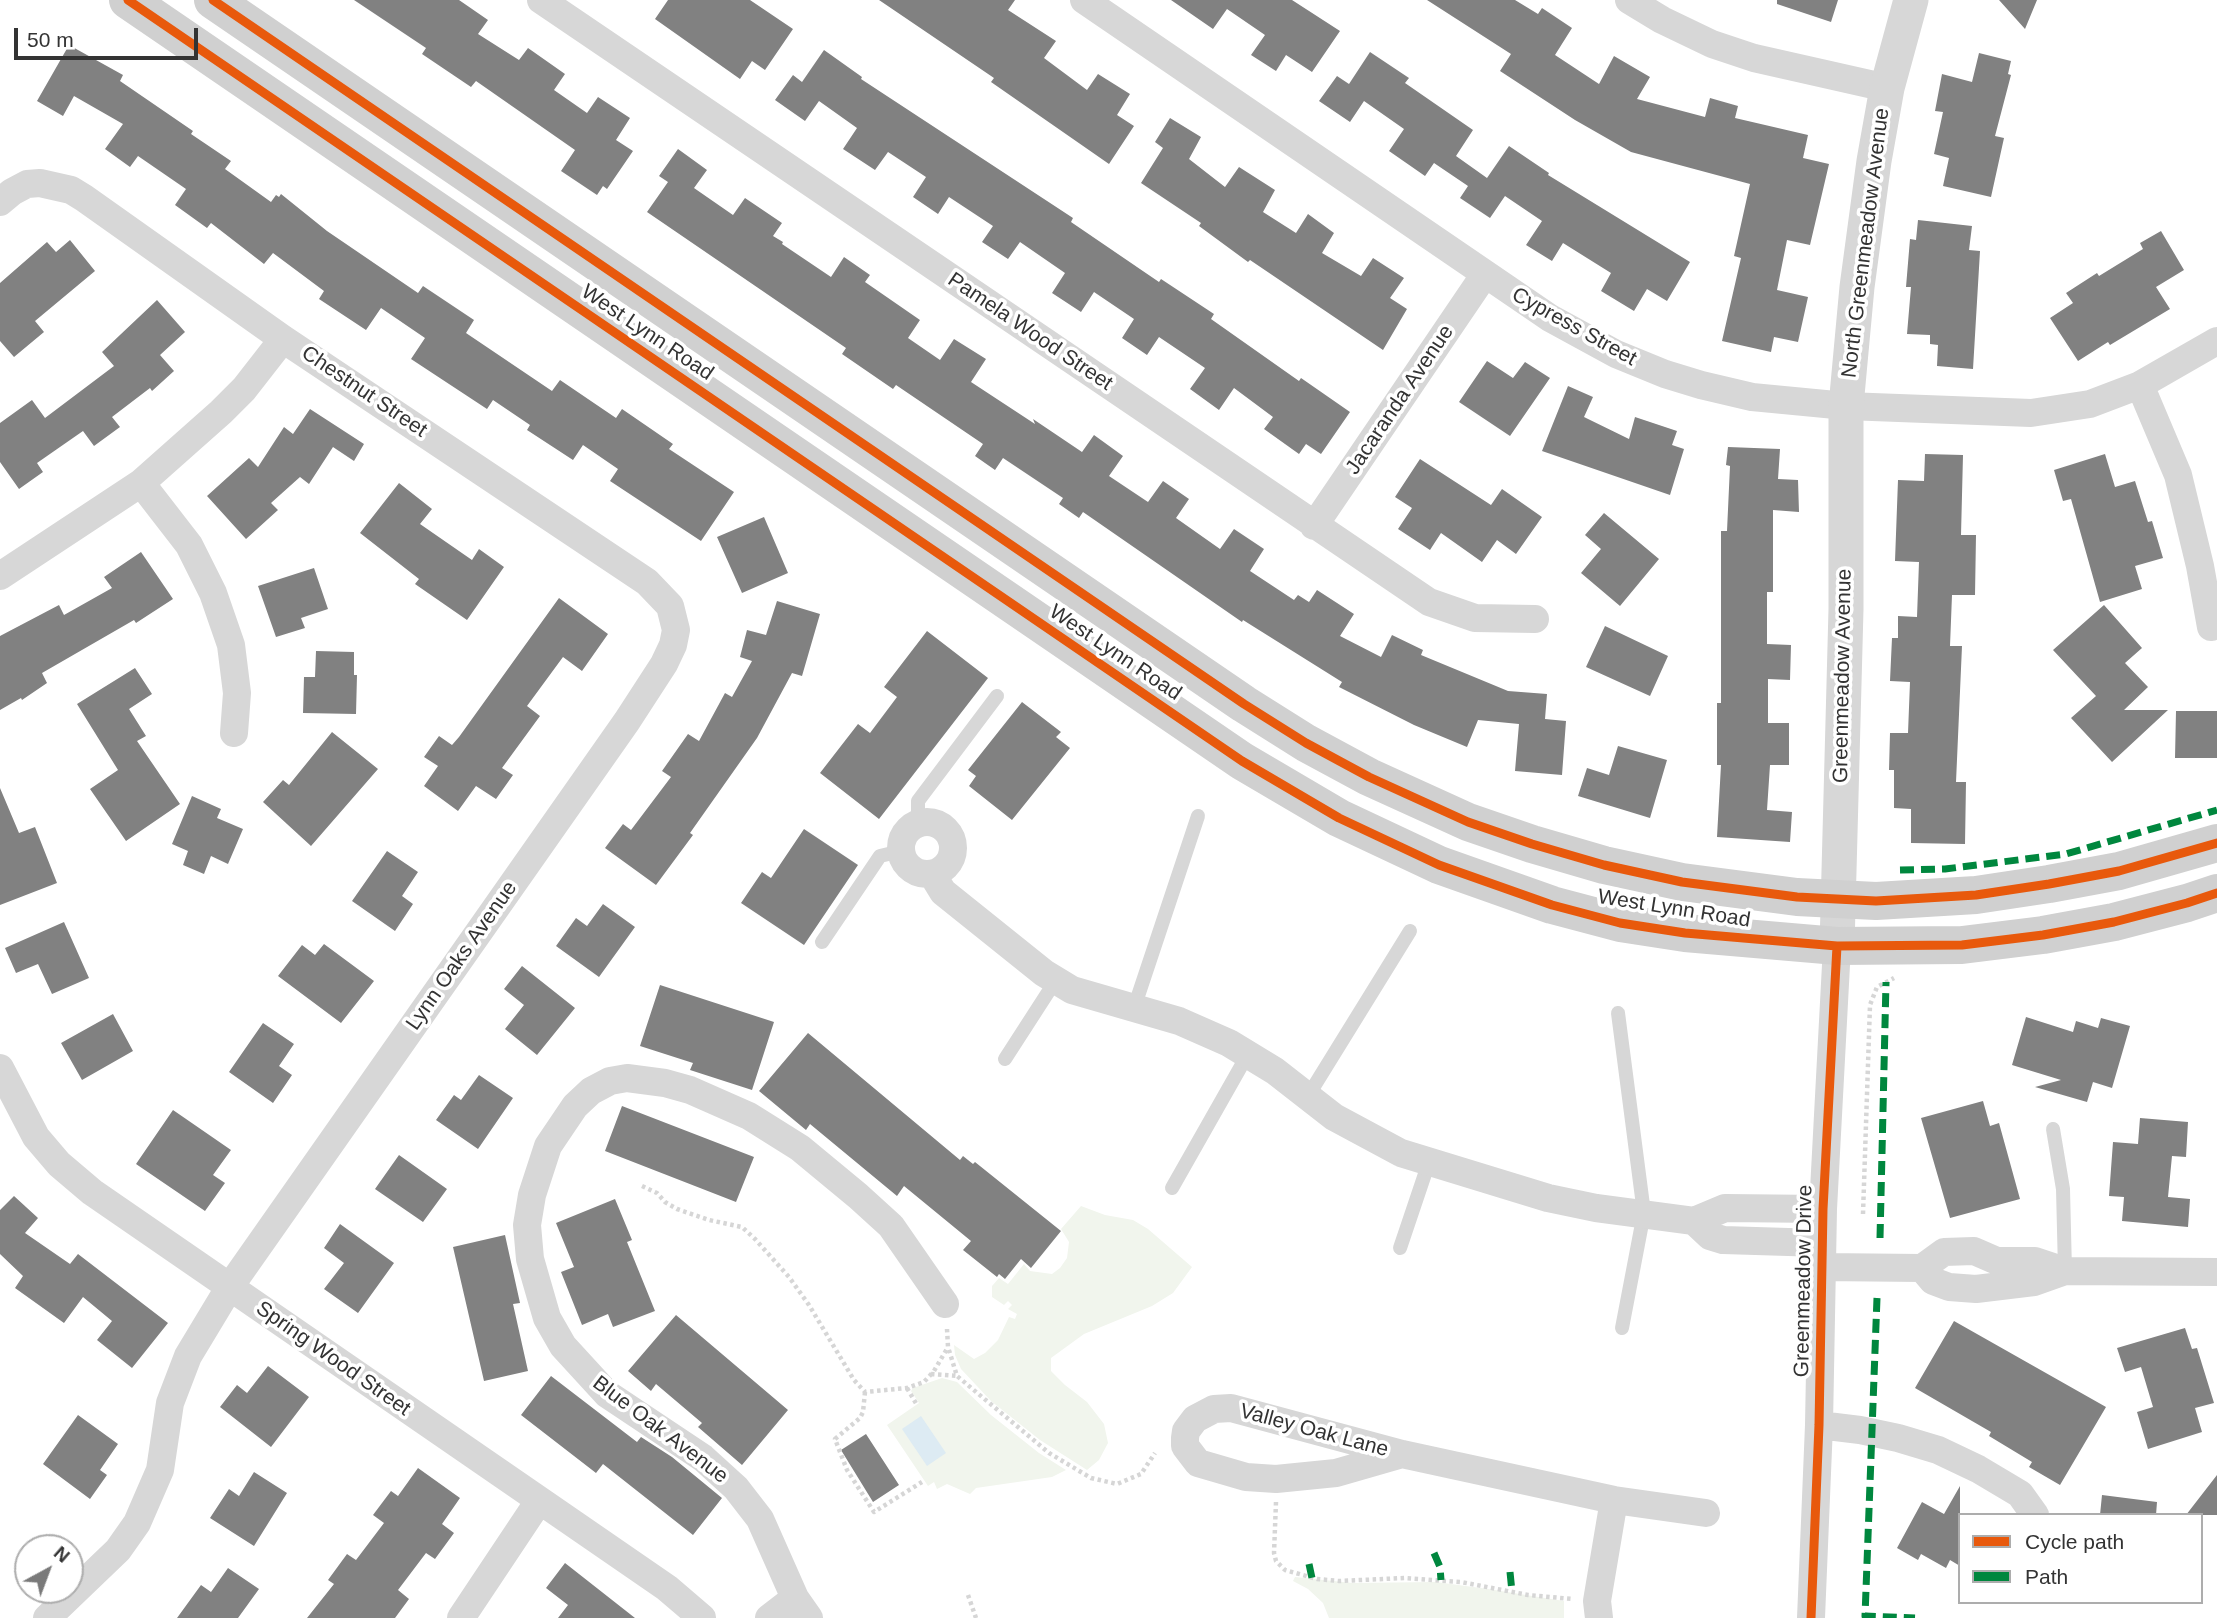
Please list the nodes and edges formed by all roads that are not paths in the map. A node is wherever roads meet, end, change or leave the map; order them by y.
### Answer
1 (128, 0) edge
2 (213, 0) edge
3 (541, 0) edge
4 (1084, 0) edge
5 (1629, 0) edge
6 (1911, 0) edge
7 (1887, 88) junction
8 (0, 202) edge
9 (1485, 274) junction
10 (283, 339) junction
11 (2217, 341) edge
12 (2140, 385) junction
13 (1846, 406) junction
14 (141, 483) junction
15 (1314, 526) junction
16 (0, 576) edge
17 (673, 617) joint
18 (1535, 619) dead end
19 (2211, 627) dead end
20 (997, 696) dead end
21 (234, 733) dead end
22 (1198, 816) dead end
23 (918, 824) junction
24 (2217, 843) edge
25 (901, 851) junction
26 (932, 874) junction
27 (2217, 893) edge
28 (1838, 900) junction
29 (1409, 931) dead end
30 (822, 942) dead end
31 (1837, 946) junction
32 (1056, 980) junction
33 (1135, 1008) junction
34 (1618, 1013) dead end
35 (1248, 1054) junction
36 (1005, 1059) dead end
37 (0, 1068) edge
38 (1308, 1096) junction
39 (10, 1113) edge
40 (2053, 1129) dead end
41 (1429, 1162) junction
42 (1172, 1188) dead end
43 (1823, 1209) junction
44 (1644, 1213) junction
45 (1695, 1220) junction
46 (1400, 1248) dead end
47 (1982, 1254) junction
48 (1821, 1255) junction
49 (1922, 1268) junction
50 (2065, 1271) junction
51 (2217, 1272) edge
52 (229, 1288) junction
53 (1985, 1288) junction
54 (945, 1304) road end
55 (1622, 1328) dead end
56 (1819, 1425) junction
57 (1402, 1454) junction
58 (1614, 1500) junction
59 (540, 1501) junction
60 (1706, 1513) dead end
61 (2034, 1513) edge
62 (802, 1608) edge
63 (47, 1618) edge
64 (461, 1618) edge
65 (702, 1618) edge
66 (769, 1618) edge
67 (1599, 1618) edge
68 (1811, 1618) edge

1 - 31 main road, West Lynn Road
2 - 28 main road, West Lynn Road
3 - 15 street, Pamela Wood Street
4 - 9 street, Cypress Street
5 - 7 street
6 - 7 street, North Greenmeadow Avenue
7 - 13 street, North Greenmeadow Avenue
8 - 10 street, Chestnut Street
9 - 13 street, Cypress Street
9 - 15 street, Jacaranda Avenue
10 - 14 street
10 - 17 street, Chestnut Street
11 - 12 street, Cypress Street
12 - 13 street, Cypress Street
12 - 19 street
13 - 28 street, Greenmeadow Avenue
14 - 16 street
14 - 21 street
15 - 18 street, Pamela Wood Street
17 - 52 street, Lynn Oaks Avenue
20 - 23 lane
22 - 33 lane
23 - 25 street
23 - 26 street
24 - 28 main road, West Lynn Road
25 - 26 street, Greenmeadow Drive
25 - 30 lane
26 - 32 street, Greenmeadow Drive
27 - 31 main road, West Lynn Road
28 - 31 street, Greenmeadow Avenue
29 - 38 lane
31 - 43 street, Greenmeadow Drive
32 - 33 street, Greenmeadow Drive
32 - 36 lane
33 - 35 street, Greenmeadow Drive
34 - 44 lane
35 - 38 street, Greenmeadow Drive
35 - 42 lane
37 - 39 street, Spring Wood Street
38 - 41 street, Greenmeadow Drive
39 - 52 street, Spring Wood Street
40 - 50 lane
41 - 44 street, Greenmeadow Drive
41 - 46 lane
43 - 45 street, Greenmeadow Drive
43 - 48 street, Greenmeadow Drive
44 - 45 street, Greenmeadow Drive
44 - 55 lane
45 - 48 street, Greenmeadow Drive
47 - 49 street
47 - 50 street
47 - 53 street
48 - 49 street
48 - 56 street, Greenmeadow Drive
49 - 53 street
50 - 51 street
50 - 53 street
52 - 59 street, Spring Wood Street
52 - 63 street, Lynn Oaks Avenue
54 - 62 street, Blue Oak Avenue
56 - 61 street
56 - 68 street, Greenmeadow Drive
57 - 57 street, Valley Oak Lane
57 - 58 street, Valley Oak Lane
58 - 60 street, Valley Oak Lane
58 - 67 street
59 - 64 street
59 - 65 street, Spring Wood Street
62 - 66 street, Blue Oak Avenue

